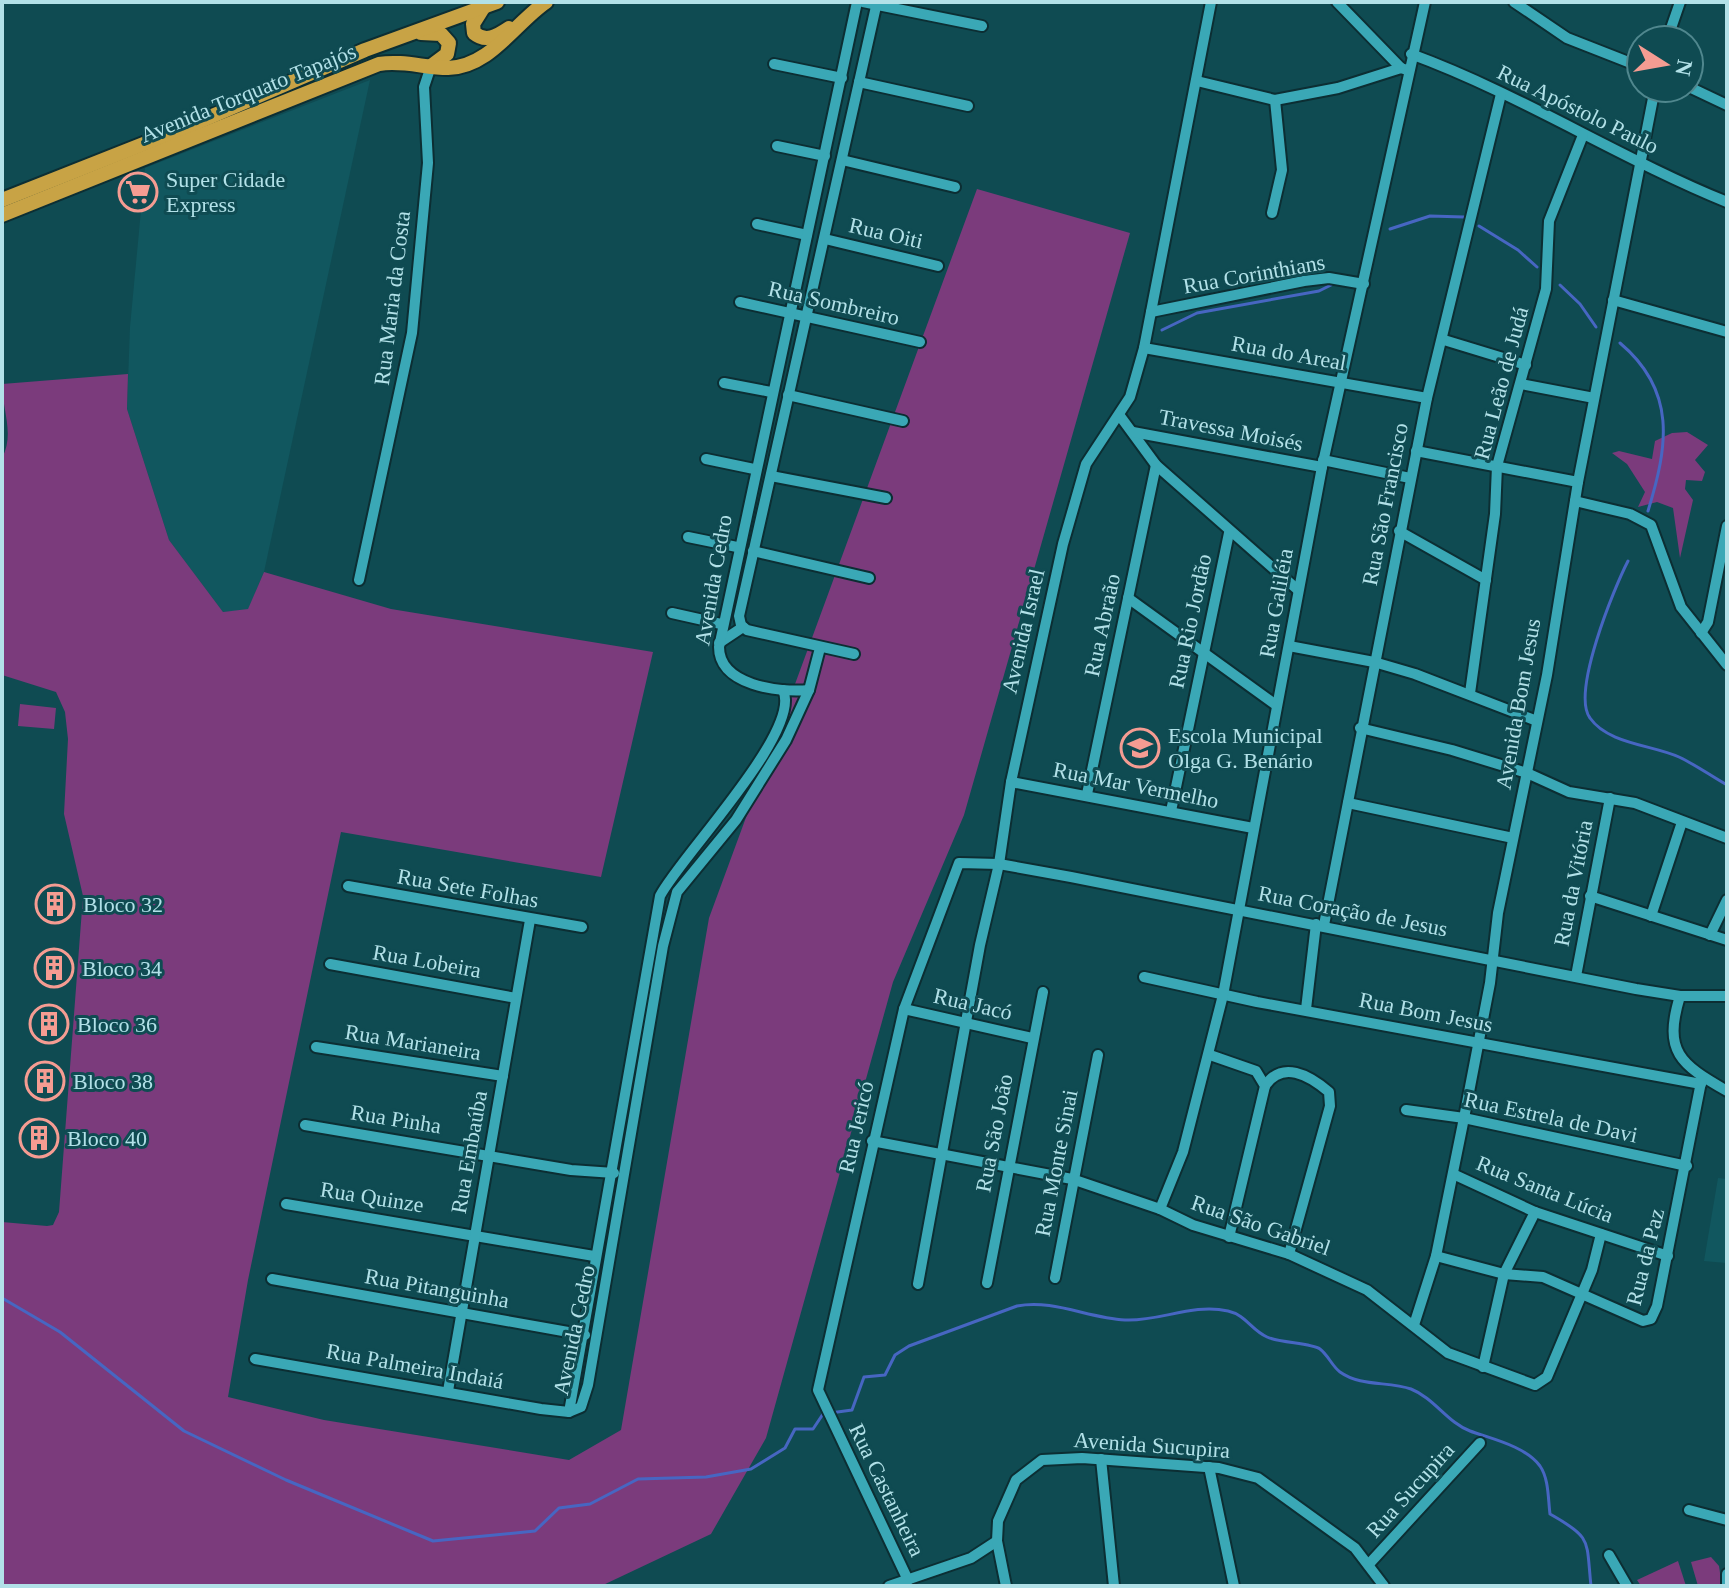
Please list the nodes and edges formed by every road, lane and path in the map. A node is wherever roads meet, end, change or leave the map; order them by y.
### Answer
1 (546, 2) edge
2 (860, 2) edge
3 (1211, 2) edge
4 (1337, 2) edge
5 (1425, 2) edge
6 (1514, 2) edge
7 (1680, 2) edge
8 (876, 3) edge
9 (490, 5) edge
10 (531, 14) junction
11 (1672, 24) edge
12 (982, 26) dead end
13 (402, 36) junction
14 (1411, 54) junction
15 (1625, 61) edge
16 (774, 64) dead end
17 (431, 66) junction
18 (1404, 69) junction
19 (842, 78) junction
20 (1197, 81) junction
21 (859, 82) junction
22 (1501, 94) junction
23 (1705, 95) edge
24 (1275, 100) junction
25 (1652, 104) edge
26 (1727, 105) edge
27 (968, 106) dead end
28 (1583, 135) junction
29 (777, 146) dead end
30 (825, 156) junction
31 (842, 160) junction
32 (1642, 161) junction
33 (955, 187) dead end
34 (2, 200) edge
35 (1727, 202) edge
36 (1272, 213) dead end
37 (2, 215) edge
38 (757, 224) dead end
39 (807, 235) junction
40 (825, 239) junction
41 (938, 266) dead end
42 (1364, 284) junction
43 (1613, 300) junction
44 (740, 302) dead end
45 (1151, 312) junction
46 (789, 313) junction
47 (806, 317) junction
48 (1727, 332) edge
49 (1444, 340) junction
50 (920, 342) dead end
51 (1144, 348) junction
52 (1526, 365) junction
53 (1340, 382) junction
54 (724, 383) dead end
55 (1521, 384) junction
56 (771, 392) junction
57 (788, 395) junction
58 (1427, 398) junction
59 (1594, 398) junction
60 (1120, 416) junction
61 (903, 421) dead end
62 (1133, 432) junction
63 (1416, 451) junction
64 (706, 459) dead end
65 (1322, 464) junction
66 (1156, 465) junction
67 (1497, 466) junction
68 (754, 469) junction
69 (771, 476) junction
70 (1410, 478) junction
71 (1578, 482) junction
72 (886, 498) dead end
73 (1575, 501) junction
74 (1727, 526) edge
75 (1399, 531) junction
76 (1229, 533) junction
77 (688, 537) dead end
78 (737, 547) junction
79 (753, 551) junction
80 (869, 578) dead end
81 (359, 580) dead end
82 (1486, 580) junction
83 (1298, 590) junction
84 (1128, 598) junction
85 (672, 613) dead end
86 (721, 624) junction
87 (743, 627) junction
88 (1701, 633) junction
89 (719, 643) junction
90 (1289, 646) junction
91 (820, 648) junction
92 (1204, 652) junction
93 (854, 654) dead end
94 (1374, 662) junction
95 (1727, 665) edge
96 (783, 690) junction
97 (809, 690) junction
98 (1470, 693) junction
99 (1276, 705) junction
100 (1537, 721) junction
101 (1360, 728) junction
102 (1527, 773) junction
103 (1011, 782) junction
104 (1087, 794) junction
105 (1610, 798) junction
106 (1348, 803) junction
107 (1171, 811) junction
108 (1682, 822) junction
109 (715, 825) junction
110 (1253, 828) junction
111 (724, 834) junction
112 (1513, 838) junction
113 (1727, 838) edge
114 (971, 862) joint
115 (999, 864) junction
116 (348, 886) dead end
117 (1590, 896) junction
118 (1727, 900) edge
119 (1239, 910) junction
120 (1651, 916) junction
121 (530, 920) junction
122 (1320, 925) junction
123 (582, 927) dead end
124 (1710, 935) junction
125 (1727, 940) edge
126 (1492, 958) junction
127 (330, 964) dead end
128 (1576, 976) junction
129 (1144, 977) dead end
130 (642, 987) junction
131 (656, 990) junction
132 (1043, 992) dead end
133 (1223, 995) junction
134 (1680, 996) junction
135 (1727, 996) edge
136 (516, 998) junction
137 (904, 1009) junction
138 (1306, 1009) junction
139 (967, 1023) junction
140 (1032, 1038) junction
141 (1479, 1043) junction
142 (316, 1047) dead end
143 (1098, 1055) dead end
144 (1210, 1055) junction
145 (503, 1076) junction
146 (1701, 1080) junction
147 (1265, 1086) junction
148 (1727, 1091) edge
149 (1406, 1110) dead end
150 (1464, 1118) junction
151 (305, 1125) dead end
152 (872, 1141) junction
153 (942, 1154) junction
154 (489, 1155) junction
155 (1687, 1166) junction
156 (1008, 1168) junction
157 (610, 1173) junction
158 (624, 1174) junction
159 (1453, 1174) junction
160 (1072, 1179) junction
161 (286, 1204) dead end
162 (1160, 1209) junction
163 (1535, 1212) junction
164 (474, 1234) junction
165 (1601, 1234) junction
166 (1229, 1237) junction
167 (1289, 1254) junction
168 (594, 1256) junction
169 (1436, 1256) junction
170 (1668, 1256) junction
171 (1504, 1274) junction
172 (1055, 1278) dead end
173 (272, 1279) dead end
174 (987, 1283) dead end
175 (918, 1284) dead end
176 (1582, 1294) junction
177 (461, 1312) junction
178 (1414, 1325) junction
179 (581, 1334) junction
180 (595, 1336) junction
181 (255, 1359) dead end
182 (1483, 1367) junction
183 (448, 1391) junction
184 (569, 1412) junction
185 (830, 1419) joint
186 (1480, 1443) dead end
187 (1101, 1459) junction
188 (1209, 1467) junction
189 (1689, 1510) dead end
190 (1727, 1520) edge
191 (997, 1541) junction
192 (1609, 1555) dead end
193 (1369, 1564) junction
194 (1727, 1574) edge
195 (908, 1580) junction
196 (889, 1586) edge
197 (1006, 1586) edge
198 (1114, 1586) edge
199 (1234, 1586) edge
200 (1384, 1586) edge
201 (1627, 1586) edge
202 (1727, 1586) edge

1 - 10 highway, Avenida Torquato Tapajós
2 - 8 street
2 - 19 street, Avenida Cedro
3 - 20 street, Avenida Israel
4 - 18 street
5 - 14 street, Rua Galiléia
6 - 15 street
7 - 11 street
8 - 12 street
8 - 21 street, Avenida Cedro
9 - 10 highway
9 - 13 highway, Avenida Torquato Tapajós
10 - 17 highway, Avenida Torquato Tapajós
13 - 17 highway
13 - 34 highway, Avenida Torquato Tapajós
14 - 18 street, Rua Galiléia
14 - 22 street, Rua Apóstolo Paulo
16 - 19 street
17 - 37 highway, Avenida Torquato Tapajós
17 - 81 street, Rua Maria da Costa
18 - 24 street
18 - 42 street, Rua Galiléia
19 - 30 street, Avenida Cedro
20 - 24 street
20 - 45 street, Avenida Israel
21 - 27 street
21 - 31 street, Avenida Cedro
22 - 28 street, Rua Apóstolo Paulo
22 - 49 street, Rua São Francisco
23 - 26 street
24 - 36 street
25 - 32 street, Avenida Bom Jesus
28 - 32 street, Rua Apóstolo Paulo
28 - 52 street, Rua Leão de Judá
29 - 30 street
30 - 39 street, Avenida Cedro
31 - 33 street
31 - 40 street, Avenida Cedro
32 - 35 street, Rua Apóstolo Paulo
32 - 43 street, Avenida Bom Jesus
38 - 39 street
39 - 46 street, Avenida Cedro
40 - 41 street, Rua Oiti
40 - 47 street, Avenida Cedro
42 - 45 street, Rua Corinthians
42 - 53 street, Rua Galiléia
43 - 48 street
43 - 59 street, Avenida Bom Jesus
44 - 46 street, Rua Sombreiro
45 - 51 street, Avenida Israel
46 - 47 street, Rua Sombreiro
46 - 56 street, Avenida Cedro
47 - 50 street, Rua Sombreiro
47 - 57 street, Avenida Cedro
49 - 52 street
49 - 58 street, Rua São Francisco
51 - 53 street, Rua do Areal
51 - 60 street, Avenida Israel
52 - 55 street, Rua Leão de Judá
53 - 58 street, Rua do Areal
53 - 65 street, Rua Galiléia
54 - 56 street
55 - 59 street
55 - 67 street, Rua Leão de Judá
56 - 68 street, Avenida Cedro
57 - 61 street
57 - 69 street, Avenida Cedro
58 - 63 street, Rua São Francisco
59 - 71 street, Avenida Bom Jesus
60 - 62 street
60 - 103 street, Avenida Israel
62 - 65 street, Travessa Moisés
62 - 66 street
63 - 67 street
63 - 70 street, Rua São Francisco
64 - 68 street
65 - 70 street, Travessa Moisés
65 - 83 street, Rua Galiléia
66 - 76 street
66 - 84 street, Rua Abraão
67 - 71 street
67 - 82 street, Rua Leão de Judá
68 - 78 street, Avenida Cedro
69 - 72 street
69 - 79 street, Avenida Cedro
70 - 75 street, Rua São Francisco
71 - 73 street, Avenida Bom Jesus
73 - 88 street
73 - 100 street, Avenida Bom Jesus
74 - 88 street
75 - 82 street
75 - 94 street, Rua São Francisco
76 - 83 street
76 - 92 street, Rua Rio Jordão
77 - 78 street
78 - 86 street, Avenida Cedro
79 - 80 street
79 - 87 street, Avenida Cedro
82 - 98 street, Rua Leão de Judá
83 - 90 street, Rua Galiléia
84 - 92 street
84 - 104 street, Rua Abraão
85 - 86 street
86 - 89 street, Avenida Cedro
87 - 89 street
87 - 91 street, Avenida Cedro
88 - 95 street
89 - 96 street, Avenida Cedro
90 - 94 street
90 - 99 street, Rua Galiléia
91 - 93 street
91 - 97 street, Avenida Cedro
92 - 99 street
92 - 107 street, Rua Rio Jordão
94 - 98 street
94 - 101 street, Rua São Francisco
96 - 97 street
96 - 109 street, Avenida Cedro
97 - 111 street, Avenida Cedro
98 - 100 street
99 - 110 street, Rua Galiléia
100 - 102 street, Avenida Bom Jesus
101 - 102 street
101 - 106 street, Rua São Francisco
102 - 105 street
102 - 112 street, Avenida Bom Jesus
103 - 104 street, Rua Mar Vermelho
103 - 115 street, Avenida Israel
104 - 107 street, Rua Mar Vermelho
105 - 108 street
105 - 117 street, Rua da Vitória
106 - 112 street
106 - 122 street, Rua São Francisco
107 - 110 street, Rua Mar Vermelho
108 - 113 street
108 - 120 street
109 - 111 street
109 - 130 street, Avenida Cedro
110 - 119 street, Rua Galiléia
111 - 131 street, Avenida Cedro
112 - 126 street, Avenida Bom Jesus
114 - 115 street, Rua Coração de Jesus
114 - 137 street, Rua Jericó
115 - 119 street, Rua Coração de Jesus
115 - 139 street, Avenida Israel
116 - 121 street, Rua Sete Folhas
117 - 120 street
117 - 128 street, Rua da Vitória
118 - 124 street
119 - 122 street, Rua Coração de Jesus
119 - 133 street, Rua Galiléia
120 - 124 street
121 - 123 street, Rua Sete Folhas
121 - 136 street, Rua Embaúba
122 - 126 street, Rua Coração de Jesus
122 - 138 street, Rua São Francisco
124 - 125 street
126 - 128 street, Rua Coração de Jesus
126 - 141 street, Avenida Bom Jesus
127 - 136 street, Rua Lobeira
128 - 134 street, Rua Coração de Jesus
129 - 133 street, Rua Bom Jesus
130 - 131 street
130 - 157 street, Avenida Cedro
131 - 158 street, Avenida Cedro
132 - 140 street, Rua São João
133 - 138 street, Rua Bom Jesus
133 - 144 street, Rua Galiléia
134 - 135 street, Rua Coração de Jesus
134 - 146 street
136 - 145 street, Rua Embaúba
137 - 139 street, Rua Jacó
137 - 152 street, Rua Jericó
138 - 141 street, Rua Bom Jesus
139 - 140 street, Rua Jacó
139 - 153 street, Avenida Israel
140 - 156 street, Rua São João
141 - 146 street, Rua Bom Jesus
141 - 150 street, Avenida Bom Jesus
142 - 145 street, Rua Marianeira
143 - 160 street, Rua Monte Sinai
144 - 147 street
144 - 162 street, Rua Galiléia
145 - 154 street, Rua Embaúba
146 - 148 street
146 - 155 street, Rua da Paz
147 - 166 street
147 - 167 street
149 - 150 street, Rua Estrela de Davi
150 - 155 street, Rua Estrela de Davi
150 - 159 street, Avenida Bom Jesus
151 - 154 street, Rua Pinha
152 - 153 street, Rua São Gabriel
152 - 185 street, Rua Jericó
153 - 156 street, Rua São Gabriel
153 - 175 street, Avenida Israel
154 - 157 street, Rua Pinha
154 - 164 street, Rua Embaúba
155 - 170 street, Rua da Paz
156 - 160 street, Rua São Gabriel
156 - 174 street, Rua São João
157 - 158 street, Rua Pinha
157 - 168 street, Avenida Cedro
158 - 180 street, Avenida Cedro
159 - 163 street, Rua Santa Lúcia
159 - 169 street, Avenida Bom Jesus
160 - 162 street, Rua São Gabriel
160 - 172 street, Rua Monte Sinai
161 - 164 street, Rua Quinze
162 - 166 street, Rua São Gabriel
163 - 165 street, Rua Santa Lúcia
163 - 171 street
164 - 168 street, Rua Quinze
164 - 177 street, Rua Embaúba
165 - 170 street, Rua Santa Lúcia
165 - 176 street
166 - 167 street, Rua São Gabriel
167 - 178 street, Rua São Gabriel
168 - 179 street, Avenida Cedro
169 - 171 street, Rua da Paz
169 - 178 street, Avenida Bom Jesus
170 - 176 street, Rua da Paz
171 - 176 street, Rua da Paz
171 - 182 street
173 - 177 street, Rua Pitanguinha
176 - 182 street, Rua São Gabriel
177 - 179 street, Rua Pitanguinha
177 - 183 street, Rua Embaúba
178 - 182 street, Rua São Gabriel
179 - 180 street, Rua Pitanguinha
179 - 184 street, Avenida Cedro
180 - 184 street, Avenida Cedro
181 - 183 street, Rua Palmeira Indaiá
183 - 184 street, Rua Palmeira Indaiá
185 - 195 street, Rua Castanheira
186 - 193 street, Rua Sucupira
187 - 188 street, Avenida Sucupira
187 - 191 street, Avenida Sucupira
187 - 198 street
188 - 193 street, Avenida Sucupira
188 - 199 street
189 - 190 street
191 - 195 street
191 - 197 street
192 - 201 street
193 - 200 street, Avenida Sucupira
194 - 202 street
195 - 196 street

